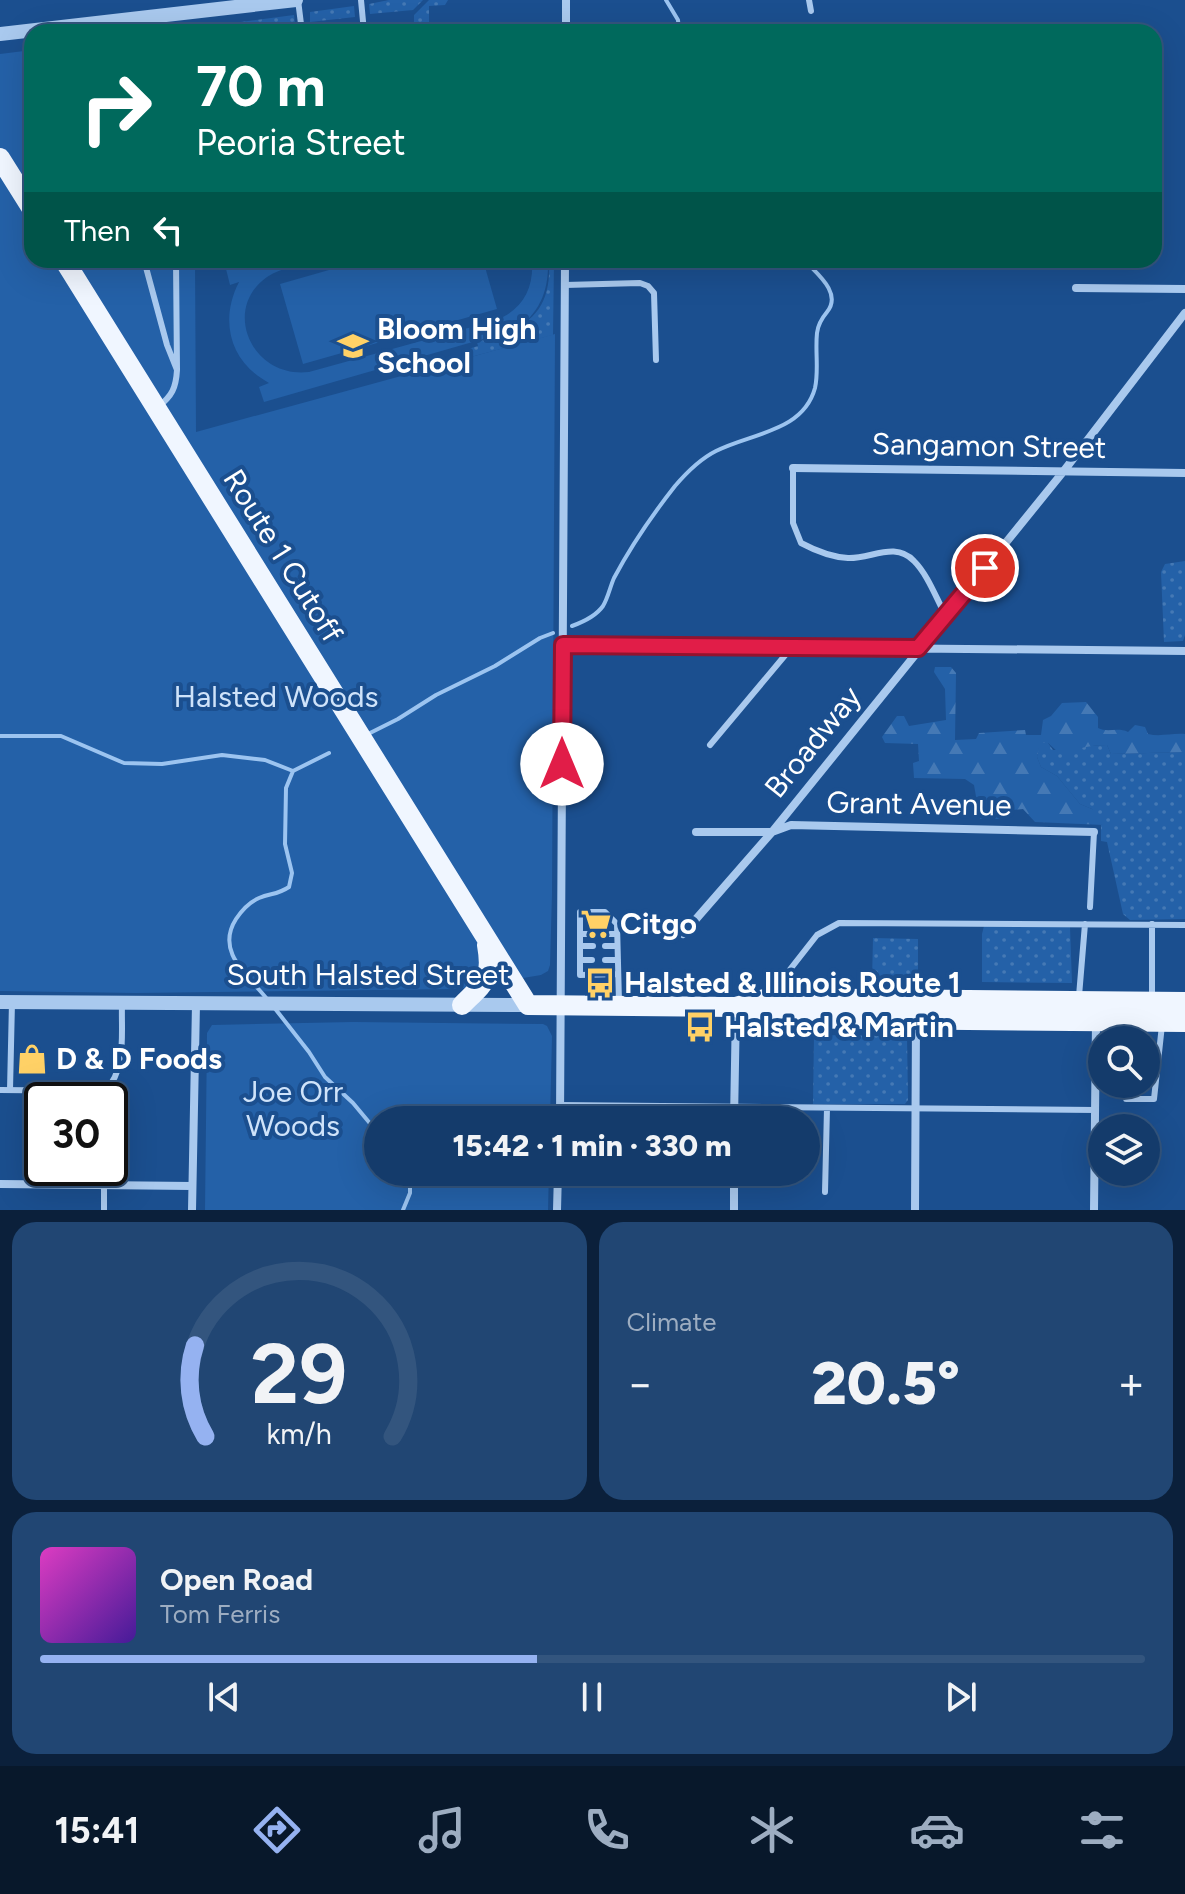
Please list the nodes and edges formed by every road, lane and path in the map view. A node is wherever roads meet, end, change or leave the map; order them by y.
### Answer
1 (297, 0) edge
2 (361, 0) edge
3 (566, 0) edge
4 (809, 0) edge
5 (209, 6) edge
6 (811, 11) dead end
7 (125, 24) edge
8 (301, 24) edge
9 (363, 24) edge
10 (566, 24) edge
11 (24, 33) edge
12 (0, 34) edge
13 (0, 158) edge
14 (24, 196) edge
15 (69, 268) edge
16 (146, 268) edge
17 (176, 268) edge
18 (565, 268) edge
19 (565, 285) junction
20 (1076, 288) dead end
21 (1185, 289) edge
22 (1185, 313) edge
23 (656, 360) dead end
24 (177, 370) junction
25 (156, 409) junction
26 (793, 468) joint
27 (1063, 472) junction
28 (1185, 473) edge
29 (946, 616) junction
30 (563, 645) junction
31 (792, 647) junction
32 (918, 648) junction
33 (1185, 651) edge
34 (710, 745) dead end
35 (696, 832) dead end
36 (772, 832) junction
37 (1094, 832) joint
38 (1090, 907) dead end
39 (1085, 924) junction
40 (1152, 924) junction
41 (1185, 925) edge
42 (580, 934) junction
43 (617, 934) junction
44 (683, 934) dead end
45 (487, 941) junction
46 (561, 943) junction
47 (580, 945) junction
48 (593, 946) dead end
49 (605, 946) dead end
50 (617, 946) junction
51 (592, 960) dead end
52 (605, 960) dead end
53 (618, 960) junction
54 (580, 964) junction
55 (561, 967) junction
56 (618, 974) junction
57 (768, 998) junction
58 (1152, 1001) junction
59 (6, 1002) edge
60 (1185, 1002) edge
61 (122, 1004) junction
62 (196, 1004) junction
63 (462, 1005) junction
64 (528, 1005) junction
65 (561, 1005) junction
66 (619, 1006) junction
67 (736, 1007) junction
68 (1091, 1007) junction
69 (916, 1009) junction
70 (1162, 1021) junction
71 (1185, 1022) edge
72 (1094, 1026) edge
73 (1125, 1026) edge
74 (1145, 1026) edge
75 (1160, 1032) edge
76 (113, 1082) edge
77 (0, 1090) edge
78 (10, 1090) junction
79 (24, 1090) edge
80 (1097, 1098) edge
81 (1126, 1098) edge
82 (1152, 1098) edge
83 (560, 1105) joint
84 (648, 1106) edge
85 (735, 1106) edge
86 (820, 1108) edge
87 (827, 1108) junction
88 (915, 1110) junction
89 (1096, 1110) junction
90 (0, 1184) edge
91 (24, 1184) edge
92 (128, 1185) edge
93 (104, 1186) edge
94 (192, 1186) junction
95 (558, 1186) edge
96 (734, 1186) edge
97 (825, 1192) dead end
98 (104, 1210) edge
99 (192, 1210) edge
100 (557, 1210) edge
101 (734, 1210) edge
102 (915, 1210) edge
103 (1094, 1210) edge

1 - 5 street
1 - 8 lane
2 - 9 lane
3 - 10 street
4 - 6 lane
5 - 7 street
11 - 12 street
13 - 14 main road
15 - 25 main road, Route 1 Cutoff
16 - 24 lane
17 - 24 lane
18 - 19 street
19 - 23 lane
19 - 30 street
20 - 21 street
22 - 27 street, Broadway
24 - 25 lane
25 - 45 main road, Route 1 Cutoff
26 - 27 street, Sangamon Street
26 - 29 lane
27 - 28 street, Sangamon Street
27 - 29 street, Broadway
29 - 32 street, Broadway
30 - 31 street
30 - 46 street
31 - 32 street
31 - 34 lane
32 - 33 street
32 - 36 street, Broadway
35 - 36 street, Grant Avenue
36 - 37 street, Grant Avenue
36 - 44 street, Broadway
37 - 38 lane
39 - 40 lane
39 - 57 lane
39 - 68 lane
40 - 41 lane
40 - 58 lane
42 - 43 lane
42 - 43 lane
42 - 47 lane
43 - 50 lane
45 - 63 main road
45 - 64 main road, Route 1 Cutoff
46 - 47 lane
46 - 55 street
47 - 48 lane
47 - 54 lane
49 - 50 lane
50 - 53 lane
51 - 54 lane
52 - 53 lane
53 - 56 lane
54 - 55 lane
54 - 56 lane
55 - 65 street
56 - 66 lane
57 - 67 main road, South Halsted Street
57 - 69 main road, South Halsted Street
58 - 60 main road, South Halsted Street
58 - 68 main road, South Halsted Street
59 - 61 street, South Halsted Street
59 - 78 lane
61 - 62 street, South Halsted Street
61 - 76 lane
62 - 63 street, South Halsted Street
62 - 94 street
63 - 64 street, South Halsted Street
64 - 65 main road, South Halsted Street
65 - 66 main road, South Halsted Street
65 - 83 street
66 - 67 main road, South Halsted Street
67 - 69 main road, South Halsted Street
67 - 85 street
68 - 69 main road, South Halsted Street
68 - 72 street
68 - 73 main road, South Halsted Street
69 - 88 street
70 - 71 main road, South Halsted Street
70 - 74 main road, South Halsted Street
70 - 75 lane
77 - 78 lane
78 - 79 lane
80 - 89 street
81 - 82 lane
83 - 84 lane
86 - 87 lane
87 - 88 lane
87 - 97 lane
88 - 89 lane
88 - 102 street
89 - 103 street
90 - 91 street
92 - 94 street
93 - 98 lane
94 - 99 street
95 - 100 street
96 - 101 street

